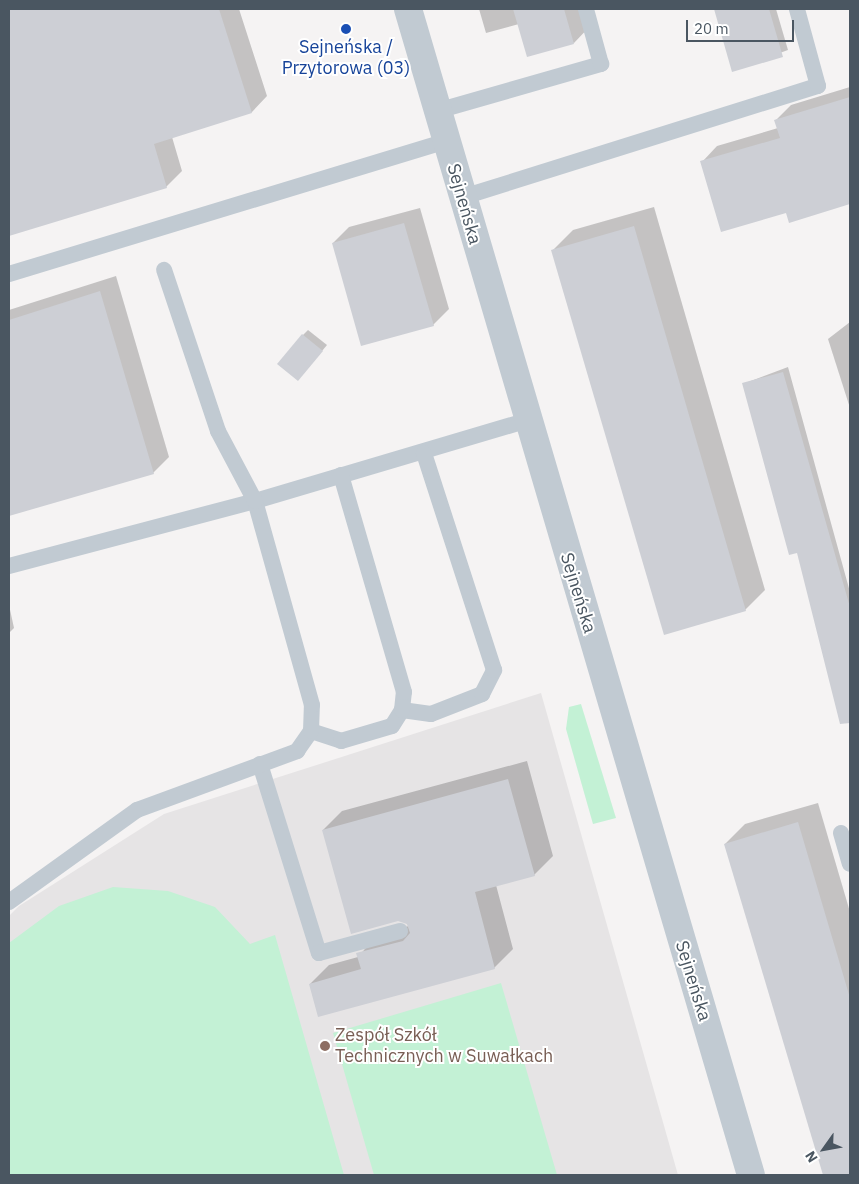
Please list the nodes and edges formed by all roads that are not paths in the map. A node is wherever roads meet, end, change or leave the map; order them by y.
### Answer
1 (408, 9) edge
2 (586, 9) edge
3 (797, 9) edge
4 (437, 111) junction
5 (446, 141) junction
6 (463, 197) junction
7 (164, 270) dead end
8 (9, 274) edge
9 (525, 421) junction
10 (424, 453) junction
11 (341, 475) junction
12 (255, 501) junction
13 (9, 566) edge
14 (402, 710) junction
15 (310, 731) junction
16 (260, 764) junction
17 (840, 833) dead end
18 (850, 864) edge
19 (9, 902) edge
20 (400, 931) dead end
21 (751, 1175) edge

1 - 4 street, Sejneńska
2 - 4 lane
3 - 6 lane
4 - 5 street, Sejneńska
5 - 6 street, Sejneńska
5 - 8 lane
6 - 9 street, Sejneńska
7 - 12 lane
9 - 10 lane
9 - 21 street, Sejneńska
10 - 11 lane
10 - 14 lane
11 - 12 lane
11 - 14 lane
12 - 13 lane
12 - 15 lane
14 - 15 lane
15 - 16 lane
16 - 19 lane
16 - 20 lane
17 - 18 lane

